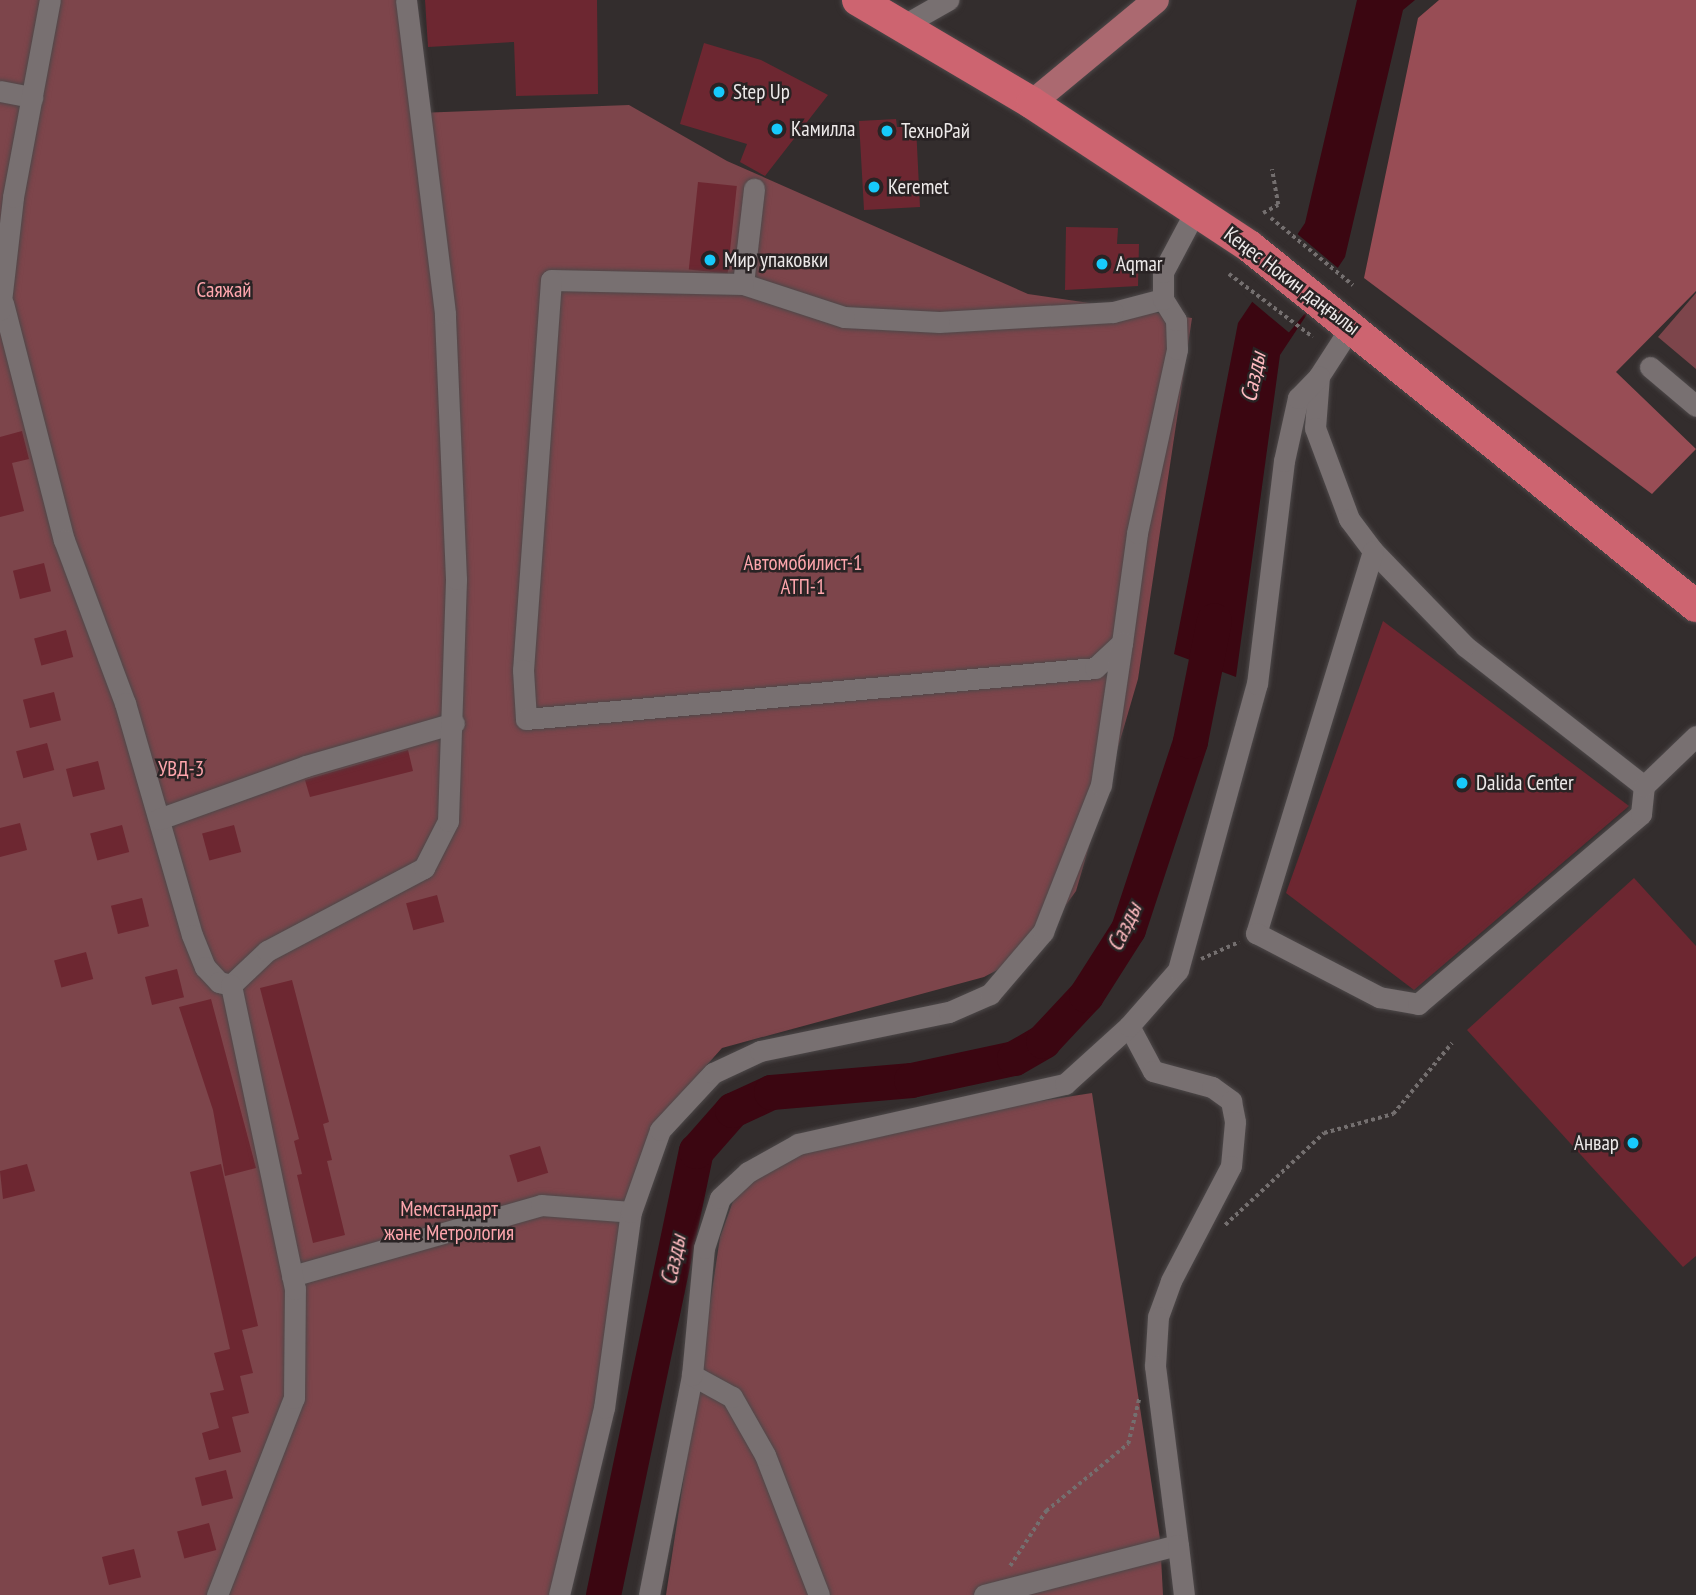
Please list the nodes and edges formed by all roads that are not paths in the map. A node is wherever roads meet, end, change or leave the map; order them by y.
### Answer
1 (50, 0) edge
2 (406, 0) edge
3 (858, 0) edge
4 (948, 0) edge
5 (1156, 0) edge
6 (904, 25) junction
7 (0, 91) edge
8 (32, 97) junction
9 (1032, 103) junction
10 (754, 189) dead end
11 (1196, 210) junction
12 (743, 284) junction
13 (1163, 299) junction
14 (1, 307) edge
15 (1343, 317) junction
16 (1650, 368) dead end
17 (1319, 376) junction
18 (1696, 406) edge
19 (1373, 551) junction
20 (1696, 606) edge
21 (1122, 643) junction
22 (454, 723) junction
23 (1696, 736) edge
24 (1644, 786) junction
25 (159, 819) junction
26 (231, 985) junction
27 (1129, 1026) junction
28 (631, 1212) junction
29 (292, 1276) junction
30 (692, 1375) junction
31 (1178, 1545) junction
32 (217, 1595) edge
33 (559, 1595) edge
34 (649, 1595) edge
35 (819, 1595) edge
36 (984, 1595) edge
37 (1184, 1595) edge

1 - 8 street
2 - 22 street
3 - 6 highway, Кеңес Нокин даңғылы
4 - 6 street
5 - 9 main road
6 - 9 highway, Кеңес Нокин даңғылы
7 - 8 street
8 - 14 street
9 - 11 highway, Кеңес Нокин даңғылы
10 - 12 street
11 - 13 street
11 - 15 highway, Кеңес Нокин даңғылы
12 - 13 street
12 - 21 street
13 - 21 street
14 - 25 street
15 - 17 street
15 - 20 highway, Кеңес Нокин даңғылы
16 - 18 street
17 - 19 street
17 - 27 street
19 - 24 street
19 - 24 street
21 - 28 street
22 - 25 street
22 - 26 street
23 - 24 street
25 - 26 street
26 - 29 street
27 - 30 street
27 - 31 street
28 - 29 street
28 - 33 street
29 - 32 street
30 - 34 street
30 - 35 street
31 - 36 street
31 - 37 street

